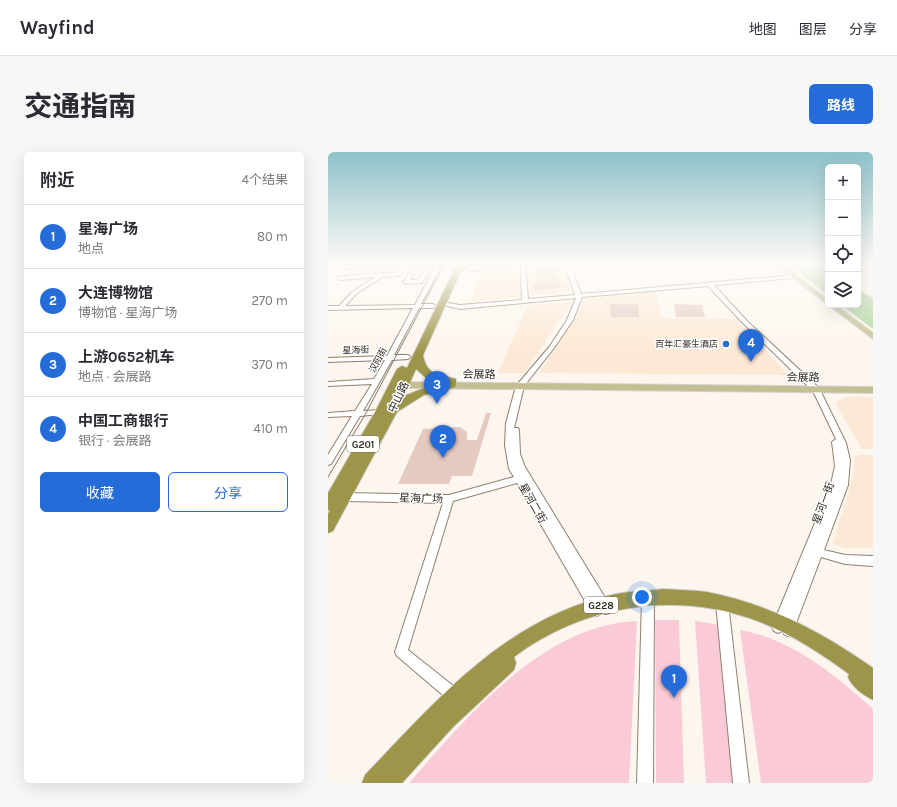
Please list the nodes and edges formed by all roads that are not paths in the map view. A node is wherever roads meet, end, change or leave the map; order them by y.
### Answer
1 (353, 294) edge
2 (423, 294) edge
3 (446, 294) edge
4 (448, 294) edge
5 (524, 294) edge
6 (605, 294) edge
7 (720, 294) edge
8 (579, 297) junction
9 (524, 300) dead end
10 (417, 306) junction
11 (328, 308) edge
12 (340, 308) junction
13 (835, 308) edge
14 (442, 309) junction
15 (873, 338) edge
16 (413, 356) junction
17 (389, 358) junction
18 (328, 360) edge
19 (377, 381) junction
20 (402, 383) junction
21 (452, 383) junction
22 (328, 384) edge
23 (523, 385) junction
24 (873, 386) edge
25 (812, 388) junction
26 (873, 390) edge
27 (386, 412) junction
28 (358, 413) junction
29 (328, 415) edge
30 (328, 462) edge
31 (519, 479) junction
32 (345, 497) junction
33 (449, 499) junction
34 (328, 505) edge
35 (328, 528) edge
36 (818, 552) junction
37 (873, 561) edge
38 (648, 602) junction
39 (722, 607) junction
40 (601, 609) junction
41 (784, 627) junction
42 (873, 680) edge
43 (873, 690) edge
44 (459, 700) junction
45 (373, 783) edge
46 (387, 783) edge
47 (645, 783) edge
48 (741, 783) edge

1 - 12 street
2 - 10 street, 汉阳街
3 - 14 highway, 中山路 / G201
4 - 14 highway, 中山路 / G201
5 - 9 street
6 - 8 street
7 - 25 street, 星河一街
8 - 14 street
8 - 14 street
8 - 23 street, 星河二街
10 - 12 street
10 - 14 street
10 - 17 street, 汉阳街
11 - 12 street
13 - 15 main road
14 - 16 highway, 中山路 / G201
14 - 16 highway, 中山路 / G201
16 - 17 street, 星海街
16 - 20 highway, 中山路 / G201
16 - 21 highway
17 - 18 street, 星海街
17 - 19 street, 汉阳街
19 - 22 street
19 - 28 street, 汉阳街
20 - 21 main road, 会展路
20 - 27 highway, 中山路 / G201
21 - 23 main road, 会展路
21 - 27 highway
23 - 25 main road, 会展路
23 - 31 street, 星河二街
23 - 40 street, 星河二街
24 - 25 main road, 会展路
25 - 26 main road, 会展路
25 - 36 street, 星河一街
25 - 41 street, 星河一街
27 - 28 street
27 - 32 highway, 中山路 / G201
27 - 34 highway, 中山路 / G201
28 - 29 street
28 - 30 street, 汉阳街
31 - 33 street, 星海广场
31 - 40 street, 星河二街
32 - 33 street, 星海广场
32 - 35 highway, 中山路 / G201
33 - 44 street
36 - 37 street
36 - 41 street, 星河一街
38 - 39 highway, G228
38 - 40 highway, G228
38 - 47 street
39 - 41 highway, G228
39 - 48 street
40 - 44 highway, G228
41 - 42 highway, G228
41 - 43 highway, G228
44 - 45 highway, G228
44 - 46 highway, G228

